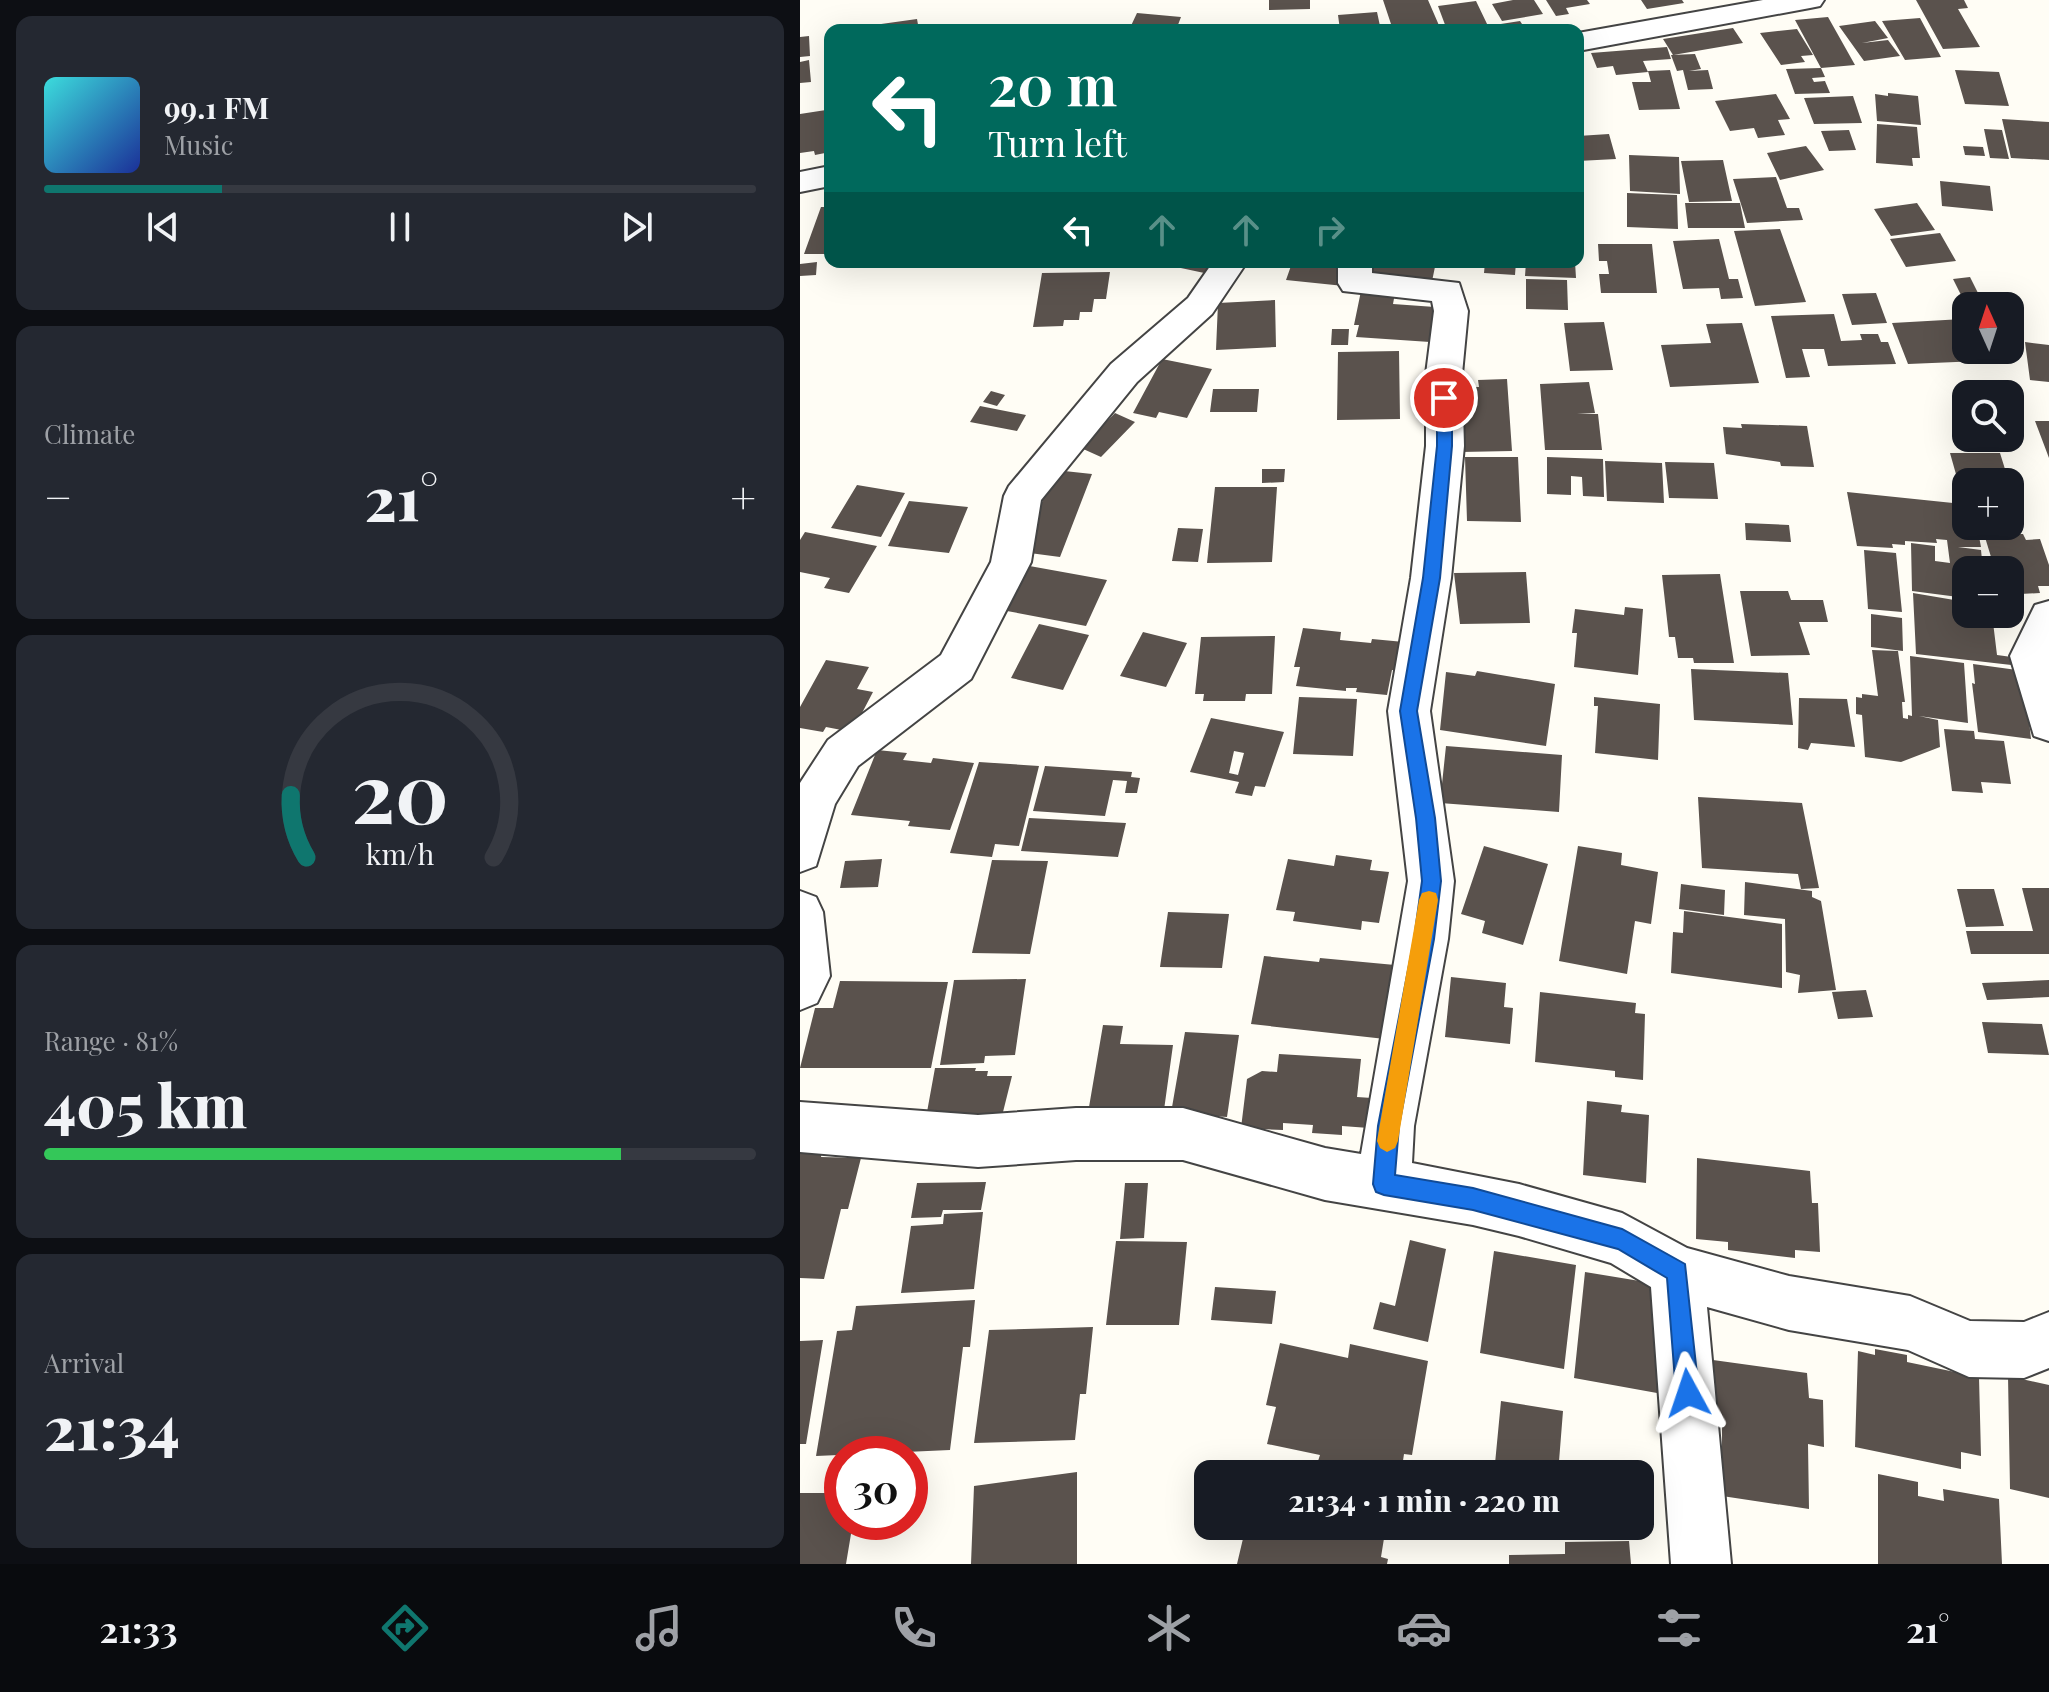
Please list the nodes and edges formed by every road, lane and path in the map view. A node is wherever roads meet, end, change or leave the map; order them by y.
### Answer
1 (1810, 0) edge
2 (1584, 41) edge
3 (824, 177) edge
4 (800, 182) edge
5 (1226, 268) edge
6 (1355, 268) edge
7 (2049, 617) edge
8 (2049, 723) edge
9 (800, 852) edge
10 (800, 912) edge
11 (800, 987) edge
12 (800, 1127) edge
13 (1384, 1184) junction
14 (1677, 1272) junction
15 (2049, 1340) edge
16 (1701, 1564) edge

1 - 2 street
3 - 4 street
5 - 9 street
6 - 13 street
7 - 8 street
10 - 11 street
12 - 13 street
13 - 14 street
14 - 15 street
14 - 16 street

